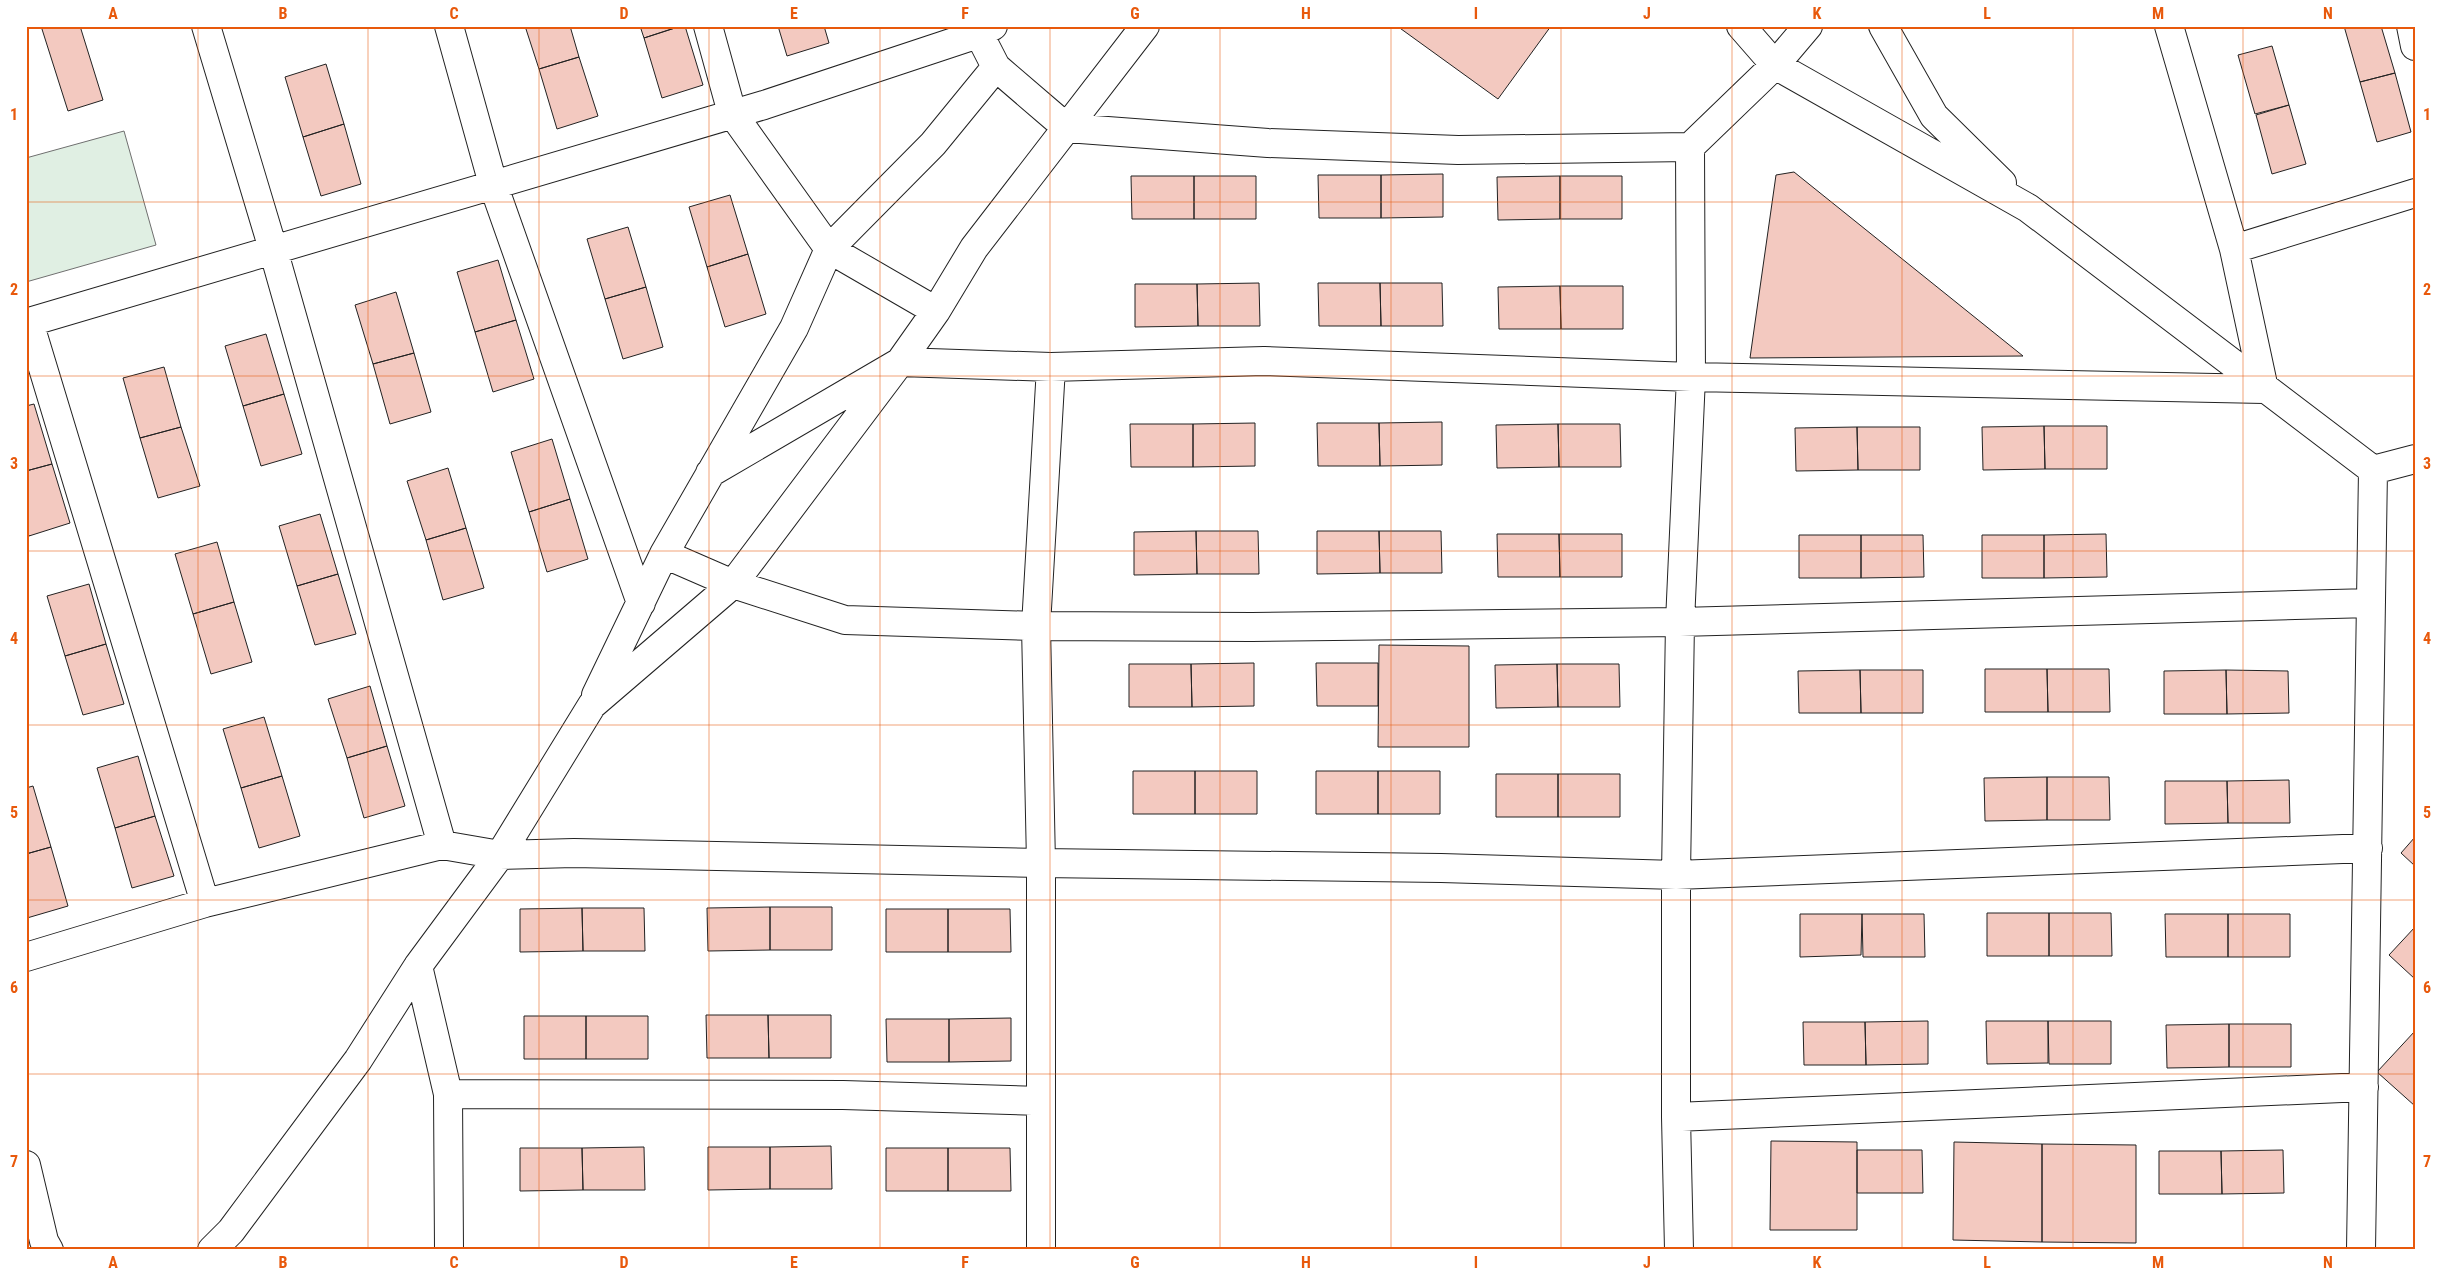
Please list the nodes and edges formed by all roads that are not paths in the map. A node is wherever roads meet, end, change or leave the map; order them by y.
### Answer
1 (206, 26) edge
2 (449, 26) edge
3 (708, 26) edge
4 (1145, 26) edge
5 (1741, 26) edge
6 (1808, 26) edge
7 (1883, 26) edge
8 (2169, 26) edge
9 (2410, 26) edge
10 (982, 29) edge
11 (2415, 46) edge
12 (1775, 65) junction
13 (996, 67) junction
14 (732, 113) junction
15 (1067, 128) junction
16 (1690, 147) junction
17 (493, 184) junction
18 (2415, 193) edge
19 (2028, 208) junction
20 (2234, 248) junction
21 (273, 249) junction
22 (829, 249) junction
23 (936, 311) junction
24 (28, 323) edge
25 (900, 362) junction
26 (1051, 367) junction
27 (1691, 377) junction
28 (2264, 389) junction
29 (2415, 459) edge
30 (2373, 470) junction
31 (710, 473) junction
32 (664, 554) junction
33 (733, 584) junction
34 (641, 603) junction
35 (2371, 603) junction
36 (1680, 622) junction
37 (1036, 626) junction
38 (592, 705) junction
39 (442, 845) junction
40 (2368, 848) junction
41 (500, 855) junction
42 (1041, 863) junction
43 (1676, 875) junction
44 (205, 903) junction
45 (26, 957) edge
46 (418, 966) junction
47 (2364, 1088) junction
48 (448, 1094) junction
49 (1041, 1101) junction
50 (1676, 1117) junction
51 (26, 1165) edge
52 (49, 1250) edge
53 (212, 1250) edge
54 (449, 1250) edge
55 (1041, 1250) edge
56 (1679, 1250) edge
57 (2361, 1250) edge

1 - 21 street
2 - 17 street
3 - 14 street
4 - 15 street
5 - 12 street
6 - 12 street
7 - 19 street
8 - 20 street
9 - 11 street
10 - 13 street
10 - 14 street
12 - 16 street
12 - 19 street
13 - 15 street
13 - 22 street
14 - 17 street
14 - 22 street
15 - 16 street
15 - 23 street
16 - 27 street
17 - 21 street
17 - 34 street
18 - 20 street
19 - 28 street
20 - 28 street
21 - 24 street
21 - 39 street
22 - 23 street
22 - 31 street
23 - 25 street
24 - 44 street
25 - 26 street
25 - 31 street
25 - 33 street
26 - 27 street
26 - 37 street
27 - 28 street
27 - 36 street
28 - 30 street
29 - 30 street
30 - 35 street
31 - 32 street
32 - 33 street
32 - 34 street
33 - 37 street
33 - 38 street
34 - 38 street
35 - 36 street
35 - 40 street
36 - 37 street
36 - 43 street
37 - 42 street
38 - 41 street
39 - 41 street
39 - 44 street
40 - 43 street
40 - 47 street
41 - 42 street
41 - 46 street
42 - 43 street
42 - 49 street
43 - 50 street
44 - 45 street
46 - 48 street
46 - 53 street
47 - 50 street
47 - 57 street
48 - 49 street
48 - 54 street
49 - 55 street
50 - 56 street
51 - 52 street

